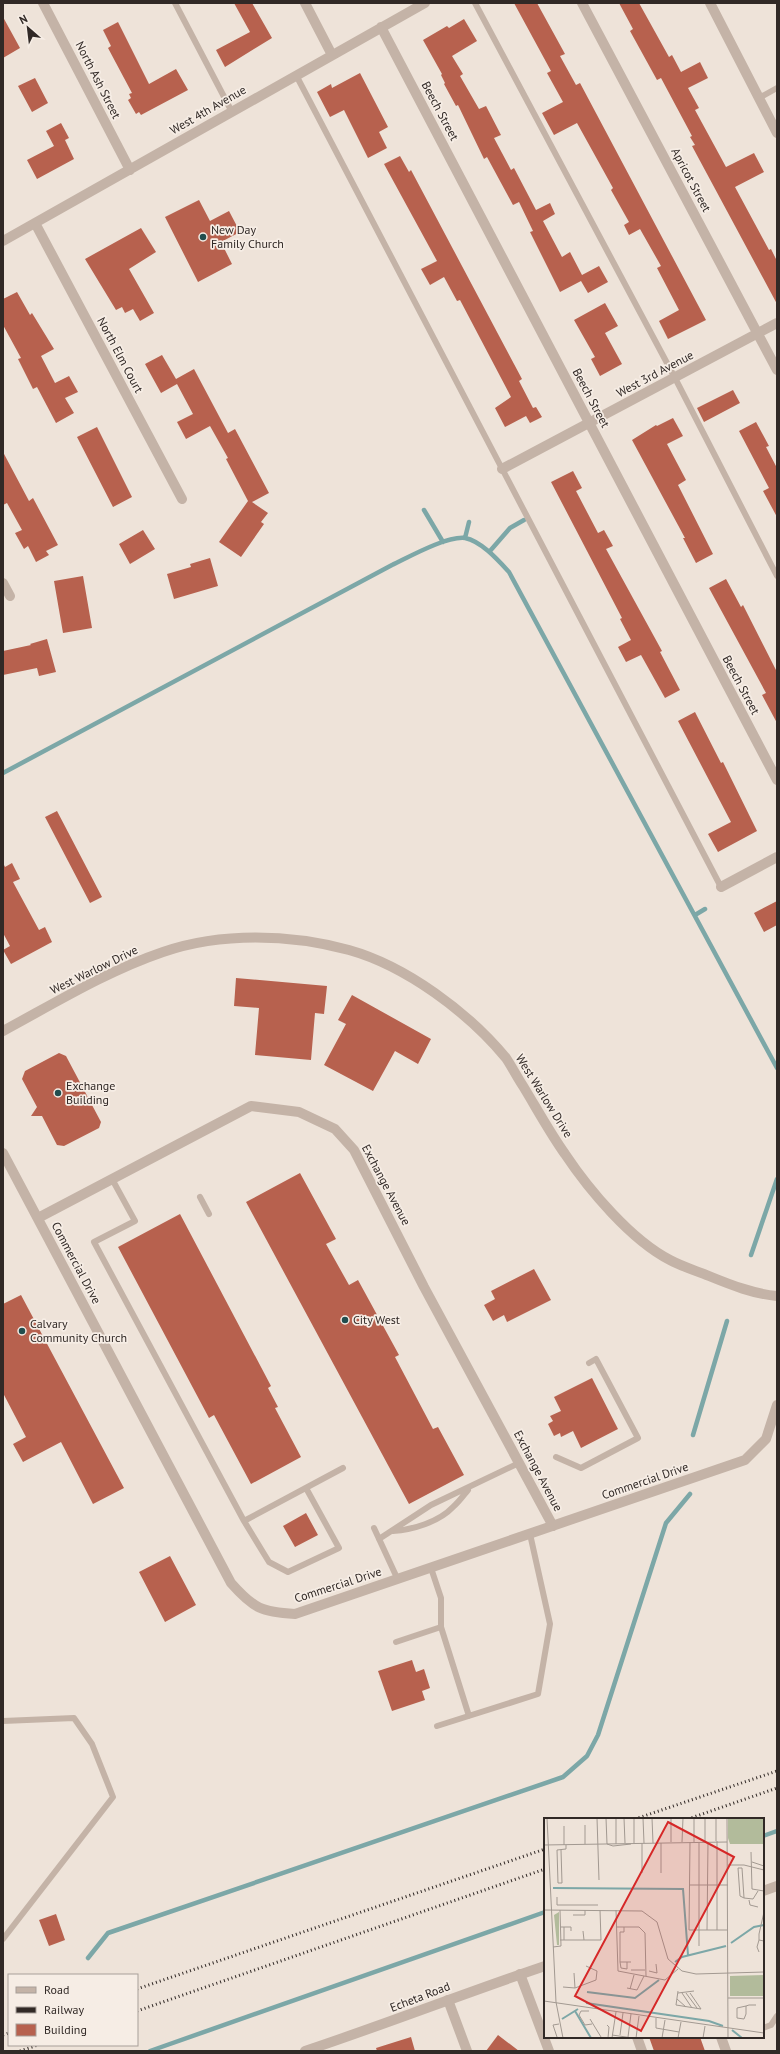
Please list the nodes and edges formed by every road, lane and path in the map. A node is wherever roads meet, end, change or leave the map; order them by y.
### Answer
1 (43, 3) edge
2 (175, 3) edge
3 (305, 3) edge
4 (425, 3) edge
5 (475, 3) edge
6 (582, 3) edge
7 (710, 3) edge
8 (381, 27) junction
9 (332, 55) junction
10 (296, 75) junction
11 (777, 88) edge
12 (759, 98) junction
13 (232, 112) junction
14 (777, 133) edge
15 (130, 170) junction
16 (35, 223) junction
17 (3, 241) edge
18 (777, 323) edge
19 (758, 334) junction
20 (777, 370) edge
21 (675, 378) junction
22 (589, 423) junction
23 (502, 469) junction
24 (182, 499) dead end
25 (777, 576) edge
26 (3, 582) edge
27 (10, 596) dead end
28 (777, 780) edge
29 (777, 857) edge
30 (721, 887) joint
31 (3, 1031) edge
32 (3, 1153) edge
33 (112, 1179) junction
34 (200, 1197) dead end
35 (209, 1214) dead end
36 (38, 1218) junction
37 (777, 1296) edge
38 (589, 1363) dead end
39 (777, 1405) edge
40 (556, 1457) dead end
41 (519, 1463) junction
42 (343, 1468) dead end
43 (470, 1487) junction
44 (306, 1488) junction
45 (244, 1521) junction
46 (553, 1526) junction
47 (374, 1528) dead end
48 (390, 1531) junction
49 (530, 1534) junction
50 (379, 1539) junction
51 (431, 1568) junction
52 (398, 1580) junction
53 (441, 1627) junction
54 (396, 1642) dead end
55 (469, 1716) junction
56 (3, 1721) edge
57 (436, 1726) dead end
58 (777, 1886) edge
59 (764, 1891) edge
60 (3, 1939) edge
61 (544, 1966) edge
62 (520, 1974) junction
63 (448, 2000) junction
64 (777, 2016) edge
65 (764, 2028) edge
66 (544, 2038) edge
67 (544, 2038) edge
68 (637, 2038) edge
69 (721, 2038) edge
70 (305, 2051) edge
71 (467, 2051) edge
72 (549, 2051) edge
73 (642, 2051) edge
74 (726, 2051) edge

1 - 15 street, North Ash Street
2 - 13 lane
3 - 9 street
4 - 8 street, West 4th Avenue
5 - 21 lane
6 - 19 street, Apricot Street
7 - 12 street
8 - 9 street, West 4th Avenue
8 - 22 street, Beech Street
9 - 10 street, West 4th Avenue
10 - 13 street, West 4th Avenue
10 - 23 lane
11 - 12 lane
12 - 14 street
13 - 15 street, West 4th Avenue
15 - 16 street, West 4th Avenue
16 - 17 street, West 4th Avenue
16 - 24 street, North Elm Court
18 - 19 street, West 3rd Avenue
19 - 20 street, Apricot Street
19 - 21 street, West 3rd Avenue
21 - 22 street, West 3rd Avenue
21 - 25 lane
22 - 23 street, West 3rd Avenue
22 - 28 street, Beech Street
23 - 30 lane
26 - 27 street
29 - 30 street
31 - 37 street, West Warlow Drive
32 - 36 street, Commercial Drive
33 - 36 street, Exchange Avenue
33 - 41 street, Exchange Avenue
33 - 45 lane
34 - 35 lane
36 - 52 street, Commercial Drive
38 - 40 lane
39 - 46 street, Commercial Drive
41 - 43 lane
41 - 46 street, Exchange Avenue
42 - 44 lane
43 - 48 lane
43 - 48 lane
44 - 45 lane
44 - 45 lane
46 - 49 street, Commercial Drive
47 - 50 lane
48 - 50 lane
49 - 51 street, Commercial Drive
49 - 55 lane
50 - 52 lane
51 - 52 street, Commercial Drive
51 - 53 lane
53 - 54 lane
53 - 55 lane
55 - 57 lane
56 - 60 lane
58 - 59 street
61 - 62 street, Echeta Road
62 - 63 street, Echeta Road
62 - 66 street
63 - 70 street, Echeta Road
63 - 71 street
64 - 65 lane
67 - 72 street
68 - 73 street
69 - 74 street

